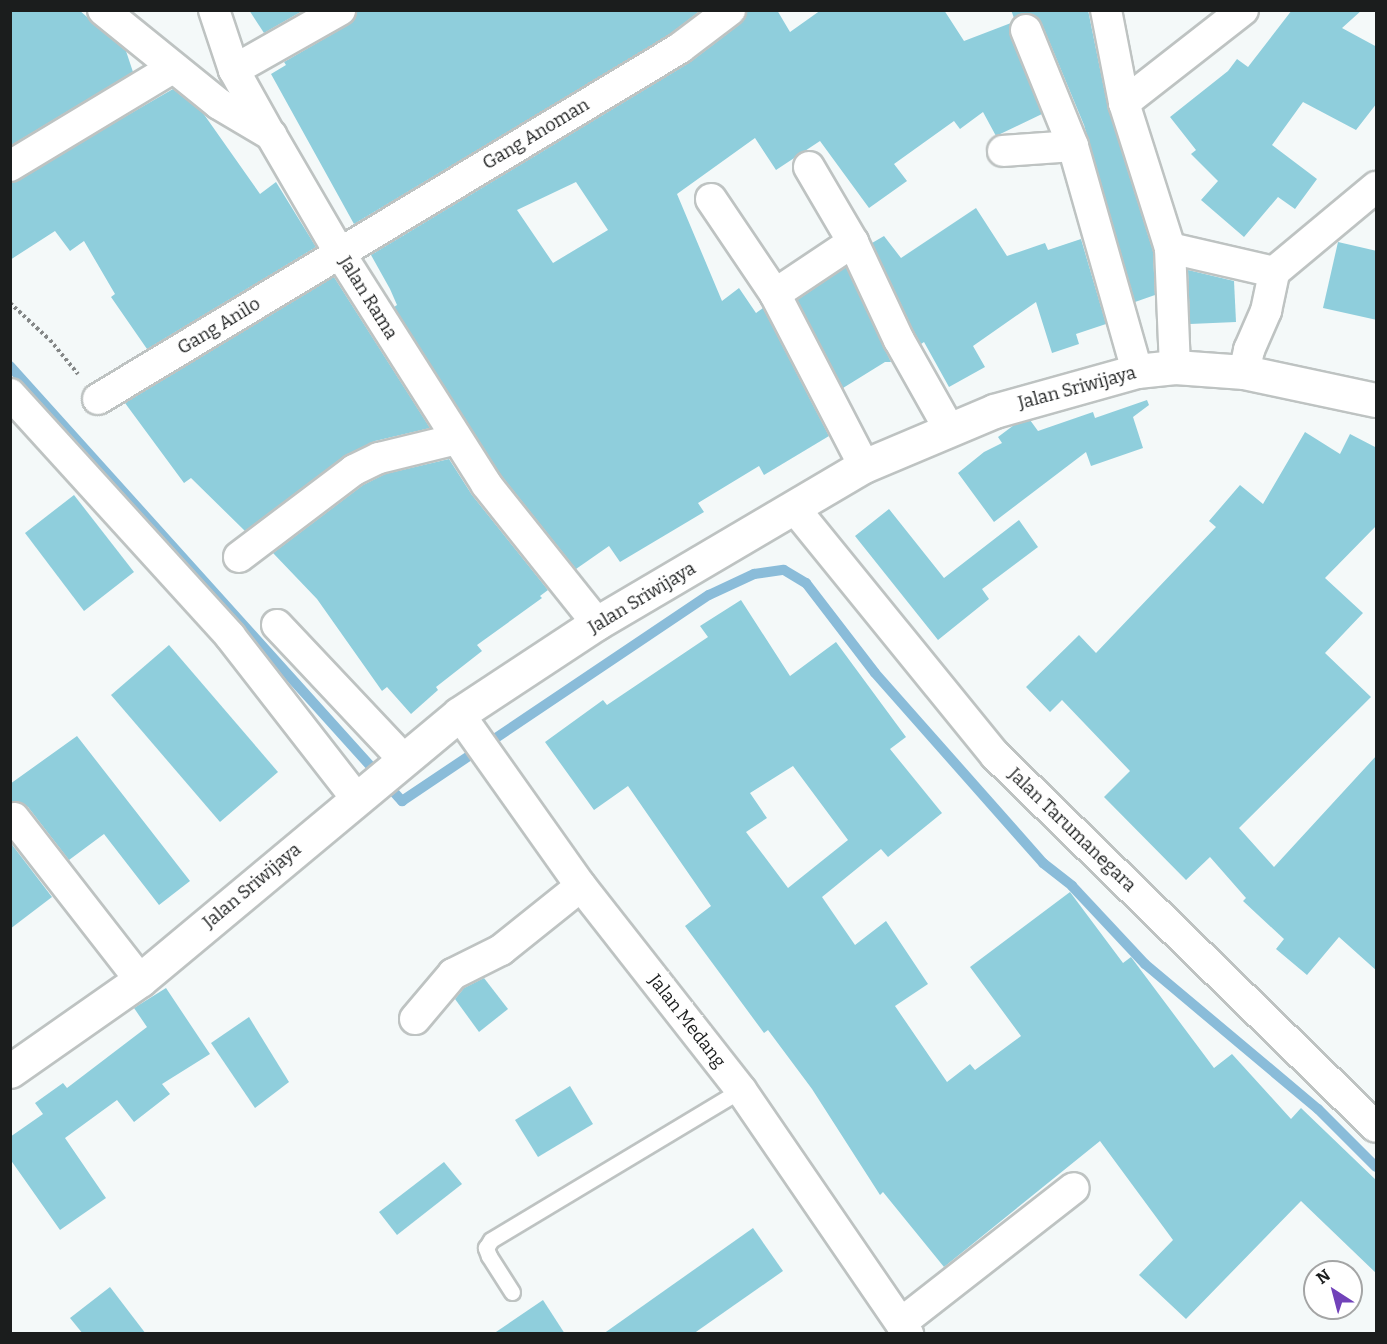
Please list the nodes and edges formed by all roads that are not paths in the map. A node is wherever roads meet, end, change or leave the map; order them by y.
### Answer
1 (103, 10) edge
2 (214, 10) edge
3 (340, 10) edge
4 (730, 10) edge
5 (1107, 10) edge
6 (1243, 10) edge
7 (1026, 30) dead end
8 (171, 69) junction
9 (234, 70) junction
10 (1124, 103) junction
11 (271, 135) junction
12 (1074, 146) junction
13 (1003, 151) dead end
14 (10, 166) edge
15 (809, 167) dead end
16 (1377, 187) edge
17 (711, 199) dead end
18 (854, 242) junction
19 (1170, 248) junction
20 (339, 252) junction
21 (1274, 272) junction
22 (775, 294) junction
23 (1246, 361) junction
24 (1175, 368) junction
25 (1137, 371) junction
26 (10, 394) edge
27 (98, 399) road end
28 (1377, 400) edge
29 (948, 427) junction
30 (458, 439) junction
31 (864, 465) junction
32 (795, 509) junction
33 (239, 557) dead end
34 (597, 624) junction
35 (277, 625) dead end
36 (459, 714) junction
37 (399, 765) junction
38 (361, 796) junction
39 (14, 818) dead end
40 (581, 886) junction
41 (141, 980) junction
42 (415, 1019) dead end
43 (10, 1071) edge
44 (741, 1090) junction
45 (1377, 1127) edge
46 (1074, 1188) dead end
47 (512, 1292) dead end
48 (905, 1328) edge

1 - 8 street, Jalan Rama
2 - 9 street
3 - 9 street
4 - 20 street, Gang Anoman
5 - 10 street
6 - 10 street
7 - 12 street
8 - 11 street, Jalan Rama
8 - 14 street
9 - 11 street
10 - 19 street
11 - 20 street, Jalan Rama
12 - 13 street
12 - 25 street
15 - 18 street
16 - 21 street
17 - 22 street
18 - 22 street
18 - 29 street
19 - 21 street
19 - 24 street
20 - 27 street, Gang Anilo
20 - 30 street, Jalan Rama
21 - 23 street
22 - 31 street
23 - 24 main road, Jalan Sriwijaya
23 - 28 main road, Jalan Sriwijaya
24 - 25 main road, Jalan Sriwijaya
25 - 29 main road, Jalan Sriwijaya
26 - 38 street
29 - 31 main road, Jalan Sriwijaya
30 - 33 street
30 - 34 street, Jalan Rama
31 - 32 main road, Jalan Sriwijaya
32 - 34 main road, Jalan Sriwijaya
32 - 45 street, Jalan Tarumanegara
34 - 36 main road, Jalan Sriwijaya
35 - 37 street
36 - 37 main road, Jalan Sriwijaya
36 - 40 street, Jalan Medang
37 - 38 main road, Jalan Sriwijaya
38 - 41 main road, Jalan Sriwijaya
39 - 41 street
40 - 42 street
40 - 44 street, Jalan Medang
41 - 43 main road, Jalan Sriwijaya
44 - 47 lane
44 - 48 street, Jalan Medang
46 - 48 street

